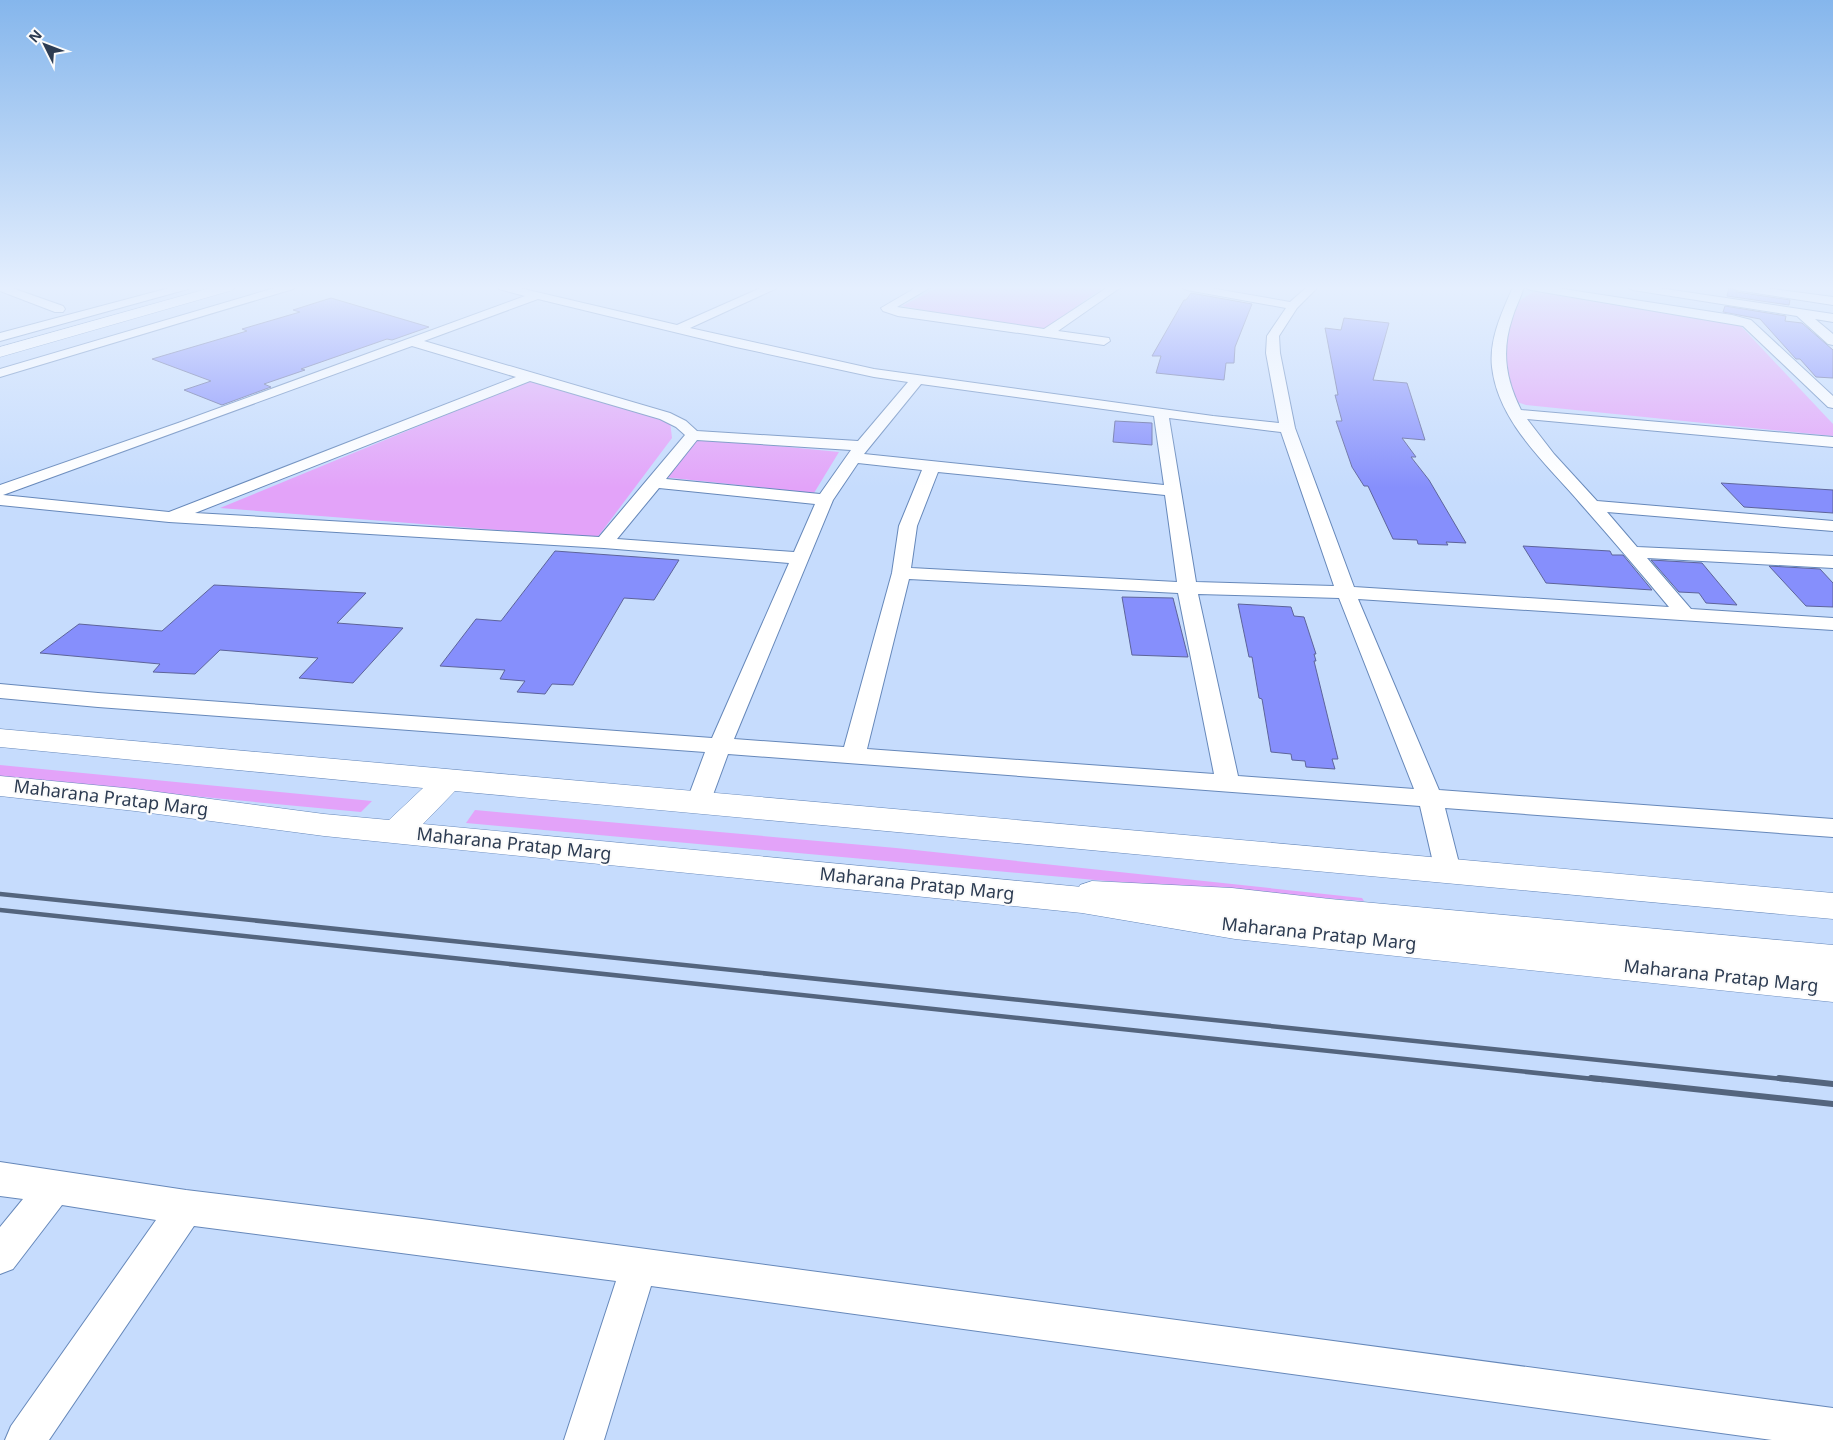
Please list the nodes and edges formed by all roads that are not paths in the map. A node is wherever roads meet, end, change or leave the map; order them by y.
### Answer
1 (16, 354) edge
2 (62, 354) edge
3 (378, 354) edge
4 (452, 354) edge
5 (790, 354) edge
6 (1273, 354) edge
7 (1499, 354) edge
8 (1780, 354) edge
9 (0, 359) edge
10 (0, 373) edge
11 (527, 377) junction
12 (918, 379) junction
13 (1833, 404) edge
14 (1160, 412) junction
15 (1517, 414) junction
16 (1287, 428) junction
17 (693, 435) junction
18 (1833, 442) edge
19 (857, 452) junction
20 (932, 466) junction
21 (655, 483) junction
22 (0, 491) edge
23 (1173, 491) junction
24 (0, 500) edge
25 (824, 500) junction
26 (1592, 506) junction
27 (169, 517) junction
28 (1833, 526) edge
29 (604, 543) junction
30 (1632, 552) junction
31 (801, 558) junction
32 (1833, 562) edge
33 (901, 572) junction
34 (1187, 588) junction
35 (1346, 592) junction
36 (1685, 614) junction
37 (1833, 624) edge
38 (0, 691) edge
39 (0, 738) edge
40 (720, 745) junction
41 (853, 756) junction
42 (448, 781) junction
43 (1228, 783) junction
44 (0, 786) edge
45 (1430, 798) junction
46 (698, 803) junction
47 (1833, 828) edge
48 (396, 832) junction
49 (1448, 870) junction
50 (959, 888) junction
51 (1833, 906) edge
52 (1833, 958) edge
53 (1833, 987) edge
54 (0, 1179) edge
55 (55, 1186) junction
56 (186, 1207) junction
57 (0, 1256) edge
58 (639, 1266) junction
59 (1833, 1428) edge
60 (25, 1440) edge
61 (584, 1440) edge

1 - 9 street
2 - 10 street
3 - 22 street
4 - 11 street
5 - 12 street
6 - 16 street
7 - 15 street
8 - 13 street
11 - 17 street
11 - 27 street
12 - 14 street
12 - 19 street
14 - 16 street
14 - 23 street
15 - 18 street
15 - 26 street
16 - 35 street
17 - 19 street
17 - 21 street
19 - 20 street
19 - 25 street
20 - 23 street
20 - 33 street
21 - 25 street
21 - 29 street
23 - 34 street
24 - 27 street
25 - 31 street
26 - 28 street
26 - 30 street
27 - 29 street
29 - 31 street
30 - 32 street
30 - 36 street
31 - 40 street
33 - 34 street
33 - 41 street
34 - 35 street
34 - 43 street
35 - 36 street
35 - 45 street
36 - 37 street
38 - 40 street
39 - 42 main road
40 - 41 street
40 - 46 street
41 - 43 street
42 - 46 main road
42 - 48 main road
43 - 45 street
44 - 48 main road, Maharana Pratap Marg
45 - 47 street
45 - 49 street
46 - 49 main road
48 - 50 main road, Maharana Pratap Marg
49 - 51 main road
50 - 52 main road
50 - 53 main road, Maharana Pratap Marg
54 - 55 street
55 - 56 street
55 - 57 street
56 - 58 street
56 - 60 street
58 - 59 street
58 - 61 street

